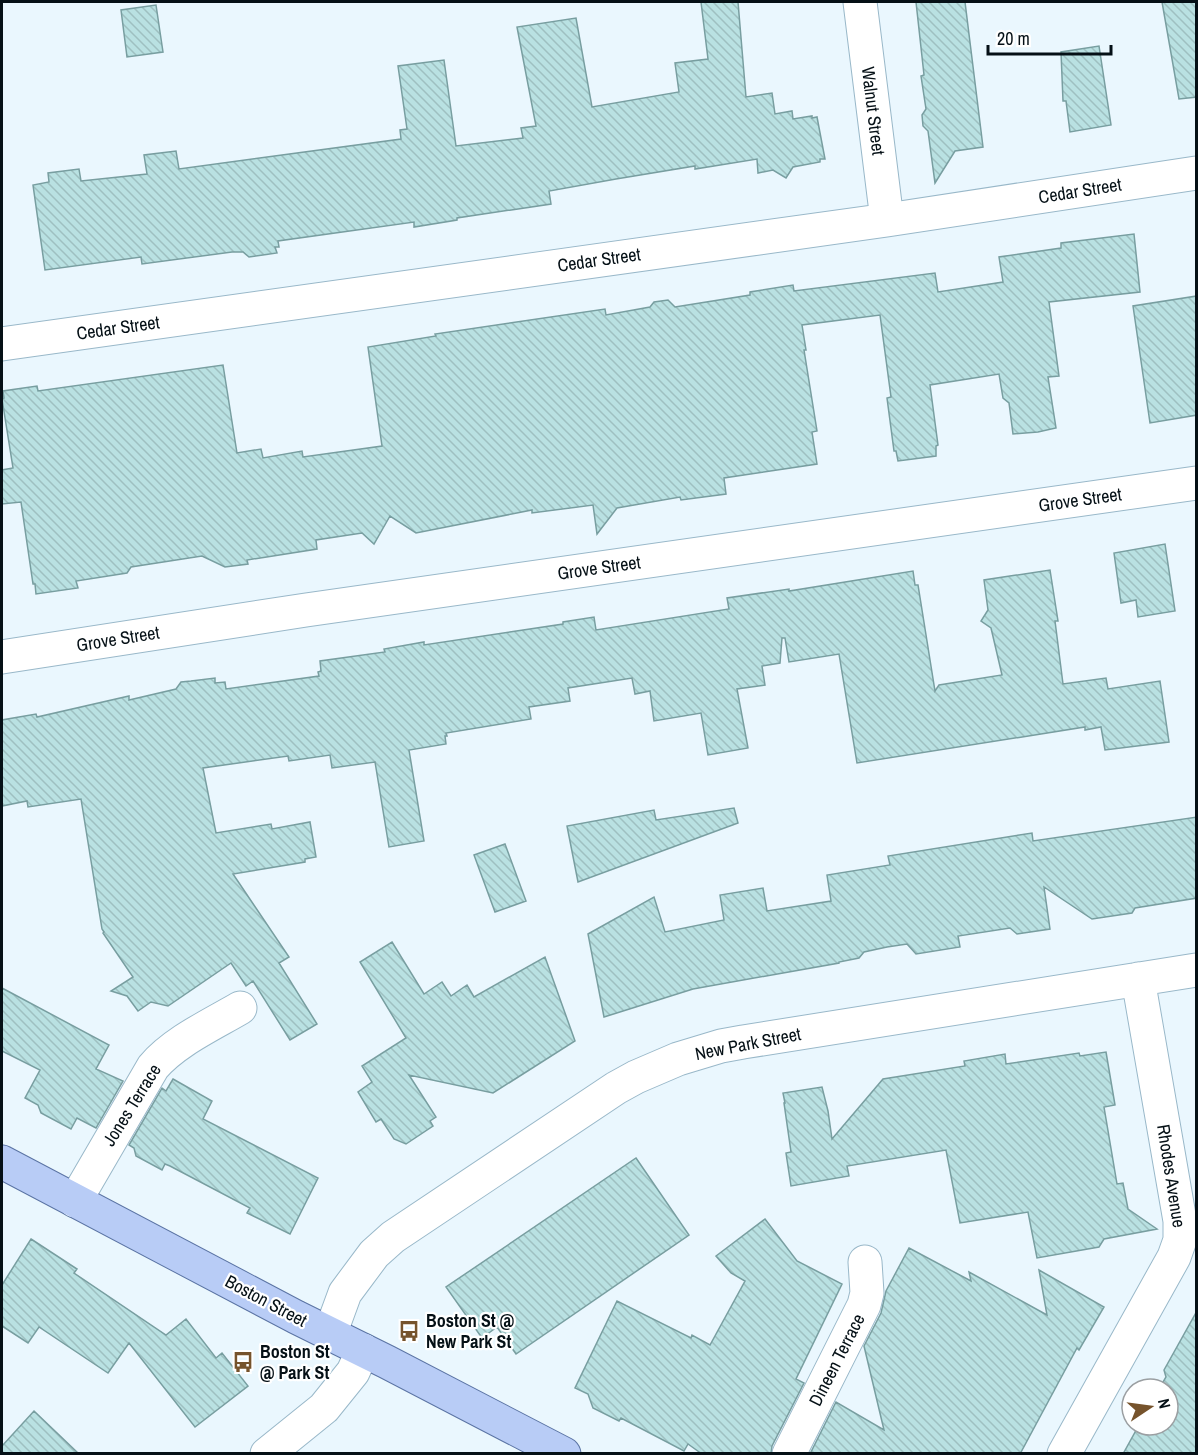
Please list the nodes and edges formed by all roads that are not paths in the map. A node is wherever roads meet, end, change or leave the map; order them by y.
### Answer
1 (860, 2) edge
2 (1197, 173) edge
3 (887, 220) junction
4 (2, 344) edge
5 (1197, 483) edge
6 (2, 657) edge
7 (1197, 970) edge
8 (1138, 979) junction
9 (240, 1008) dead end
10 (2, 1162) edge
11 (75, 1201) junction
12 (865, 1262) dead end
13 (330, 1334) junction
14 (363, 1350) junction
15 (267, 1454) edge
16 (564, 1454) edge
17 (789, 1454) edge
18 (1064, 1454) edge

1 - 3 street, Walnut Street
2 - 3 street, Cedar Street
3 - 4 street, Cedar Street
5 - 6 street, Grove Street
7 - 8 street, New Park Street
8 - 13 street, New Park Street
8 - 18 street, Rhodes Avenue
9 - 11 street, Jones Terrace
10 - 11 main road, Boston Street
11 - 13 main road, Boston Street
12 - 17 street, Dineen Terrace
13 - 14 main road, Boston Street
14 - 15 street
14 - 16 main road, Boston Street

